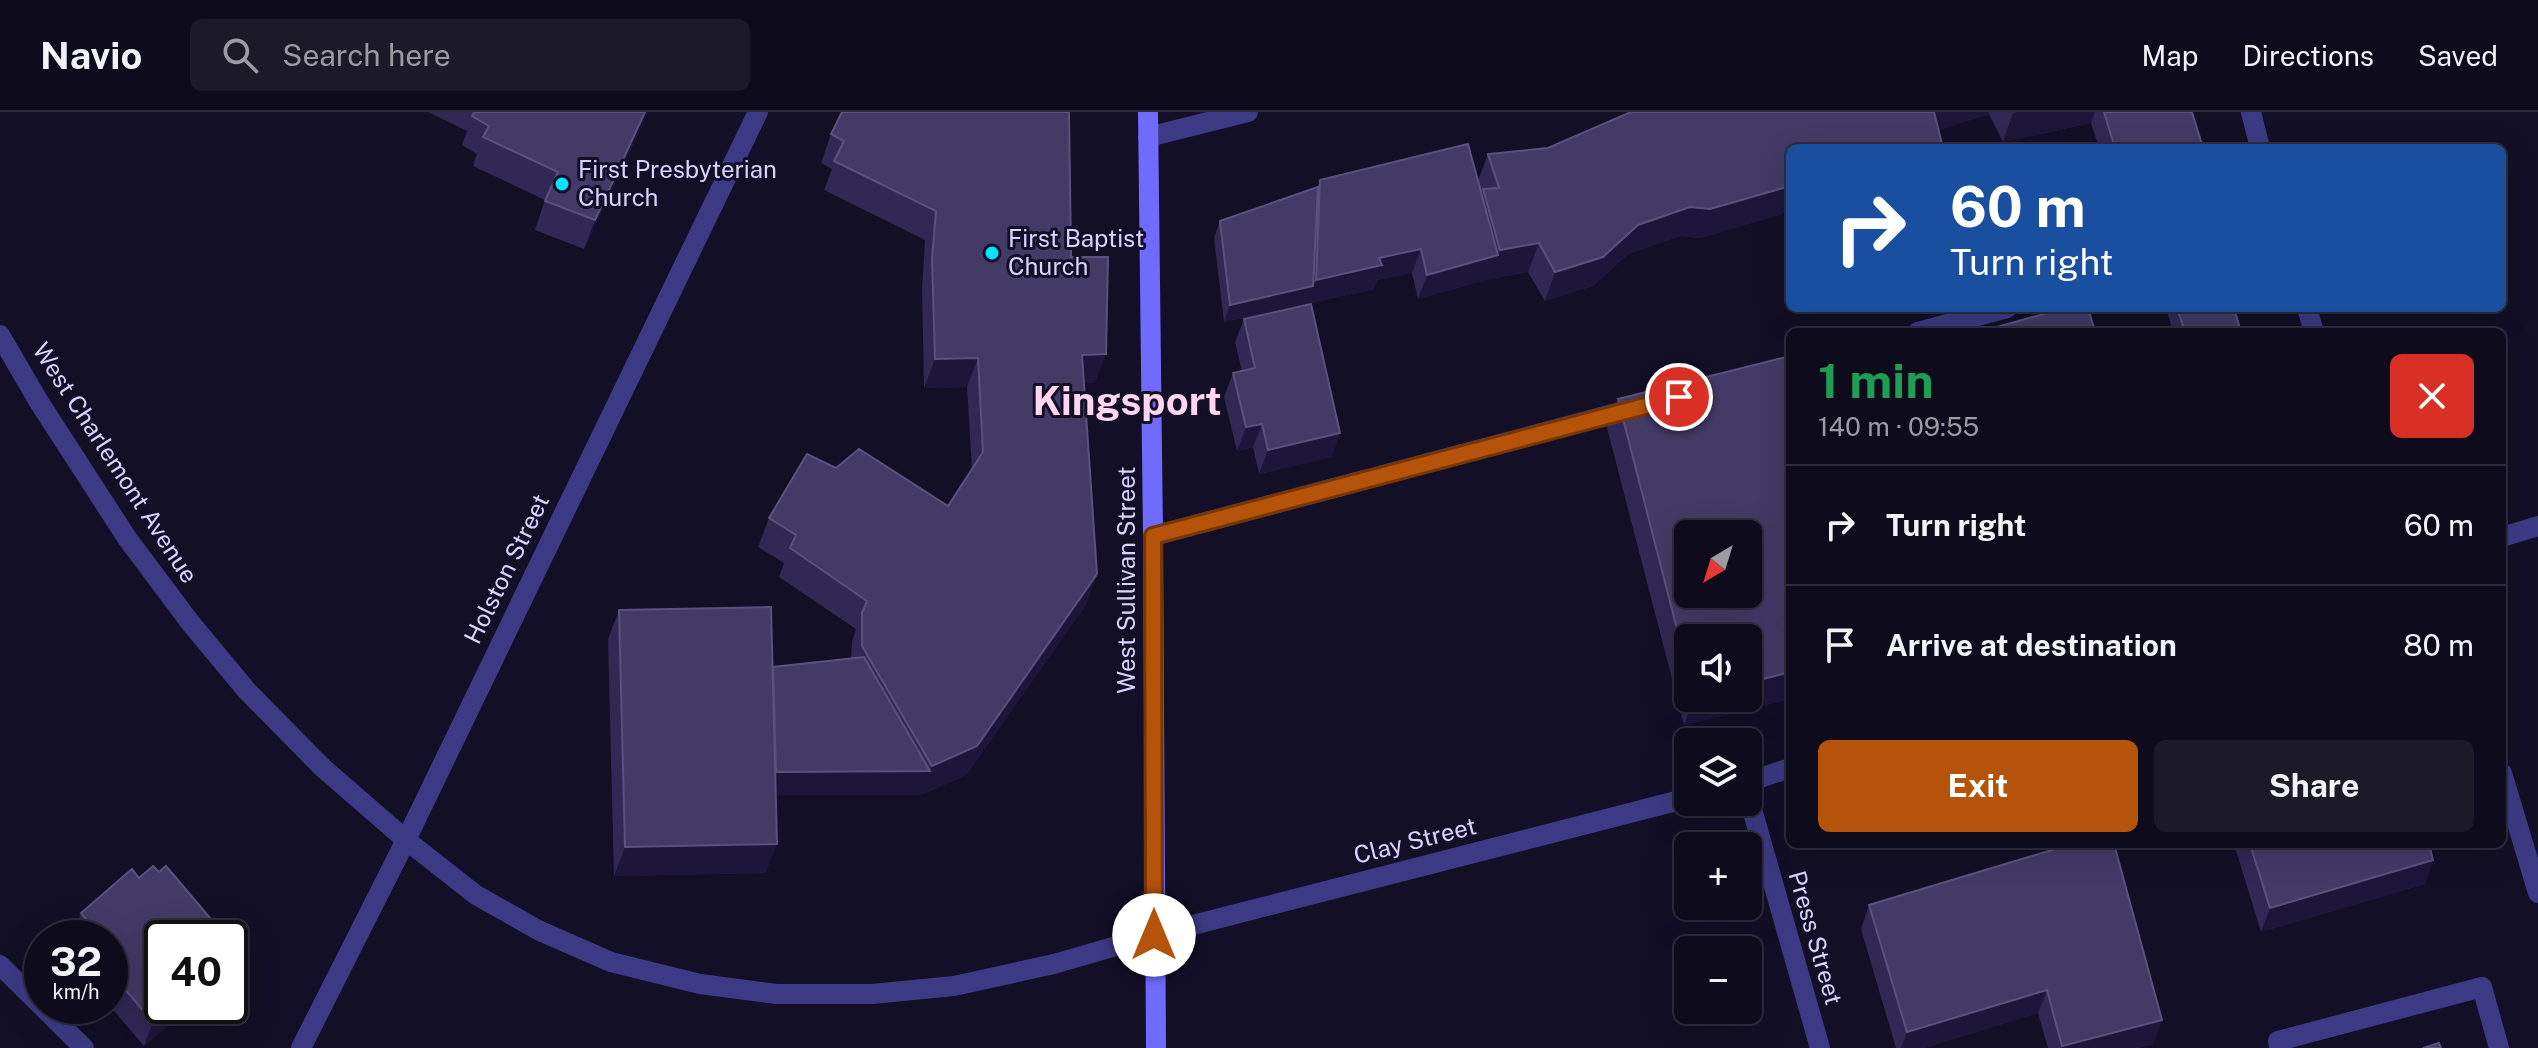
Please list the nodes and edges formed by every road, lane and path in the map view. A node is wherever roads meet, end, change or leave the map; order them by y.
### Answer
1 (758, 112) edge
2 (1148, 112) edge
3 (1248, 112) edge
4 (2251, 112) edge
5 (1148, 137) junction
6 (2259, 144) edge
7 (1992, 312) edge
8 (1933, 328) edge
9 (0, 335) edge
10 (1651, 404) edge
11 (2538, 526) edge
12 (1153, 536) junction
13 (2506, 536) edge
14 (1786, 769) edge
15 (1762, 777) edge
16 (2506, 786) edge
17 (1674, 802) edge
18 (1754, 816) edge
19 (406, 840) junction
20 (2538, 893) edge
21 (1154, 935) junction
22 (0, 965) edge
23 (84, 1048) edge
24 (301, 1048) edge
25 (1156, 1048) edge
26 (1820, 1048) edge
27 (2279, 1048) edge
28 (2499, 1048) edge

1 - 19 street, Holston Street
2 - 5 street, West Sullivan Street
3 - 5 street
4 - 6 street
5 - 12 street, West Sullivan Street
7 - 8 street
9 - 19 street, West Charlemont Avenue
10 - 12 street
11 - 13 street
12 - 21 street, West Sullivan Street
14 - 15 street
16 - 20 street
17 - 21 street, Clay Street
18 - 26 street, Press Street
19 - 21 street, West Charlemont Avenue
19 - 24 street, Holston Street
21 - 25 street, West Sullivan Street
22 - 23 street
27 - 28 street

